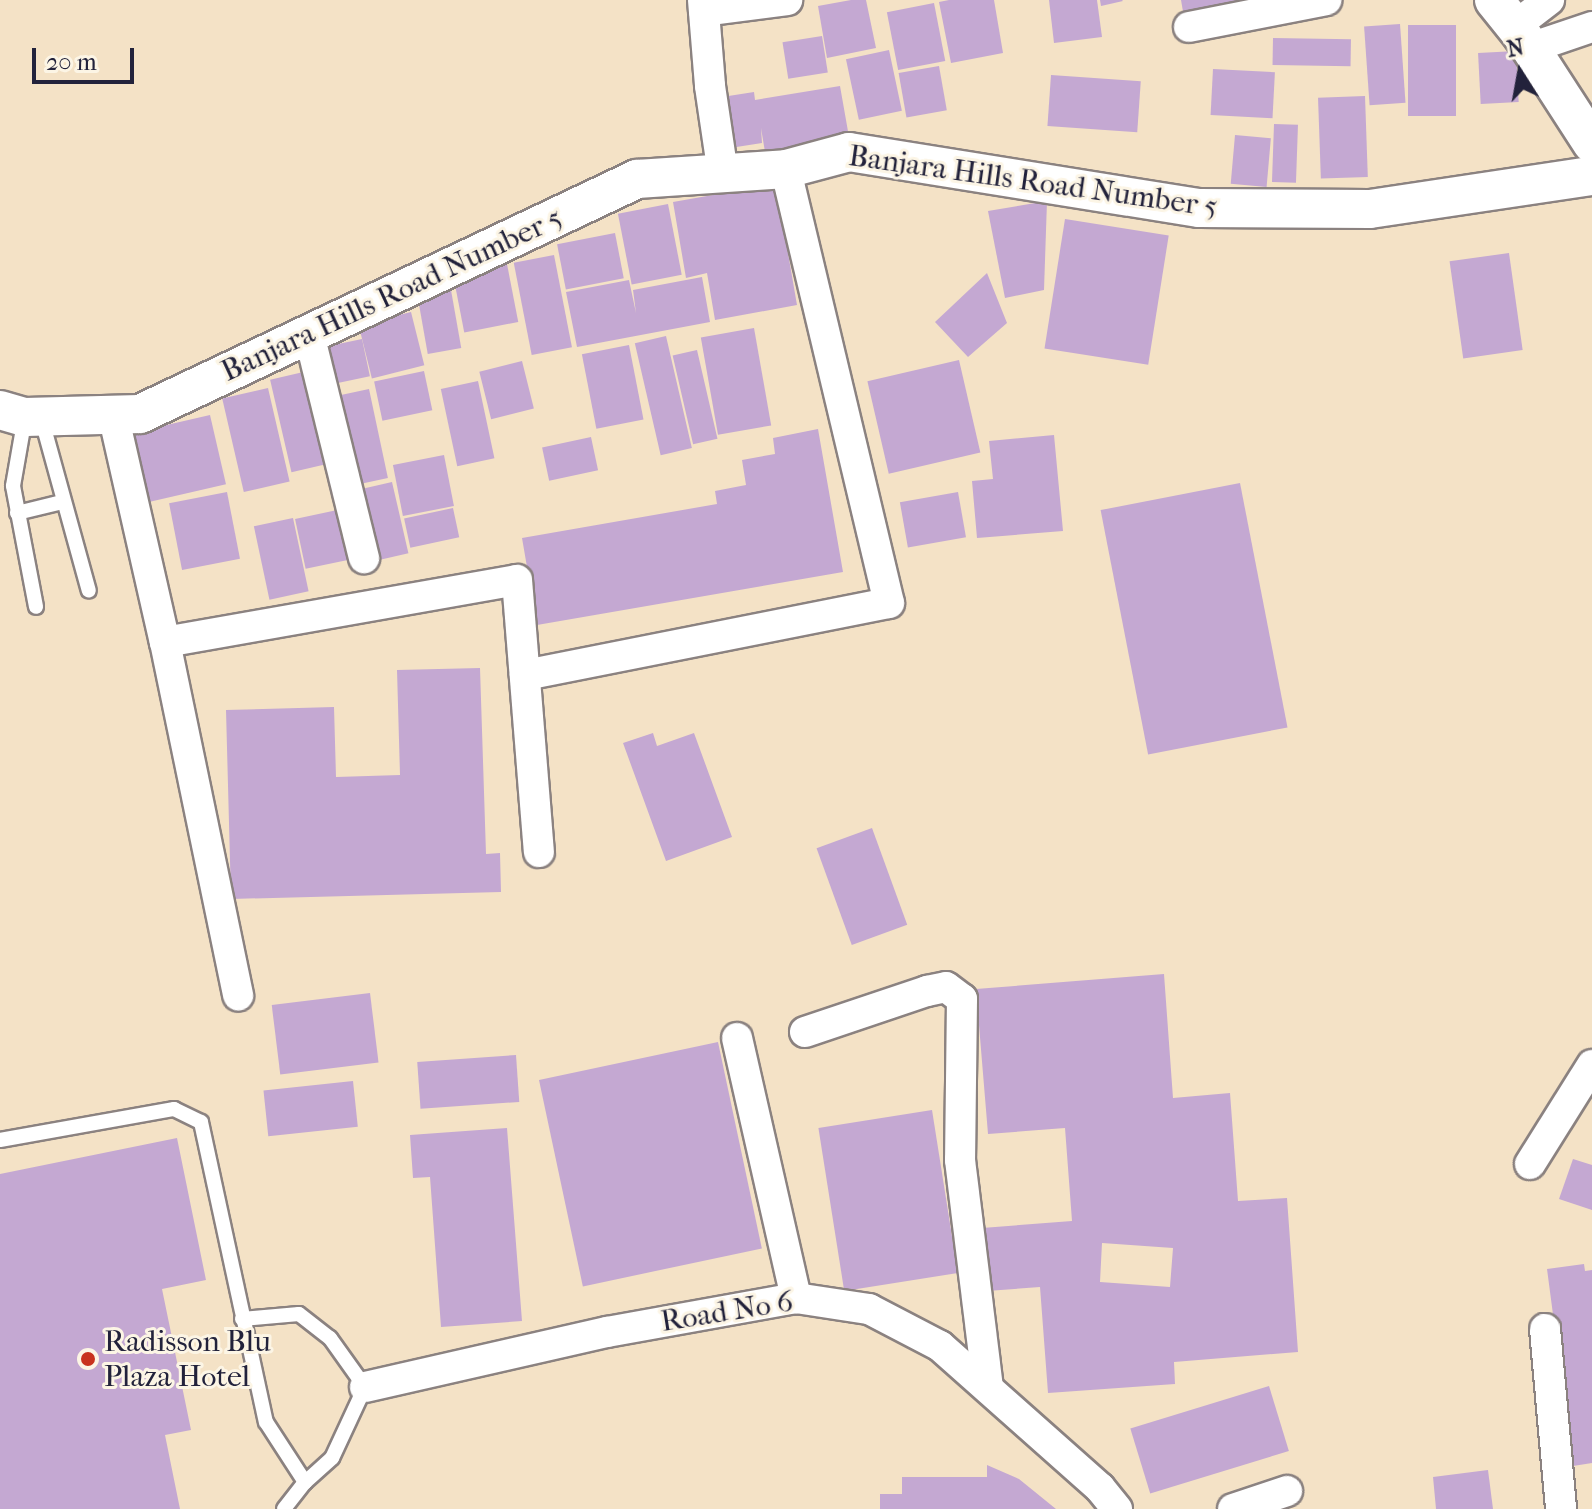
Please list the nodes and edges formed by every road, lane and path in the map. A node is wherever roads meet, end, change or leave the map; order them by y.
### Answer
1 (787, 0) edge
2 (1326, 0) edge
3 (1549, 0) edge
4 (703, 5) edge
5 (1513, 25) edge
6 (1189, 27) dead end
7 (1592, 27) edge
8 (1592, 143) edge
9 (786, 169) junction
10 (723, 174) junction
11 (1592, 176) edge
12 (309, 334) junction
13 (113, 414) junction
14 (22, 415) edge
15 (62, 502) junction
16 (17, 513) junction
17 (364, 558) dead end
18 (89, 591) dead end
19 (36, 607) dead end
20 (165, 642) junction
21 (525, 675) junction
22 (539, 852) dead end
23 (238, 996) dead end
24 (805, 1032) dead end
25 (737, 1038) dead end
26 (1592, 1065) edge
27 (0, 1140) edge
28 (1530, 1164) dead end
29 (796, 1298) junction
30 (242, 1319) junction
31 (1545, 1329) dead end
32 (365, 1387) junction
33 (988, 1388) junction
34 (305, 1482) junction
35 (1287, 1491) dead end
36 (284, 1509) edge
37 (1117, 1509) edge
38 (1233, 1509) edge
39 (1561, 1509) edge

1 - 4 street
2 - 6 street
3 - 5 street
4 - 10 street
5 - 7 street
5 - 8 street
9 - 10 street, Banjara Hills Road Number 5
9 - 11 street, Banjara Hills Road Number 5
9 - 21 street
10 - 12 street, Banjara Hills Road Number 5
12 - 13 street, Banjara Hills Road Number 5
12 - 17 street
13 - 14 street, Banjara Hills Road Number 5
13 - 20 street
14 - 15 lane
14 - 16 lane
15 - 16 lane
15 - 18 lane
16 - 19 lane
20 - 21 street
20 - 23 street
21 - 22 street
24 - 33 street
25 - 29 street
26 - 28 street
27 - 30 lane
29 - 32 street, Road No 6
29 - 33 street, Road No 6
30 - 32 lane
30 - 34 lane
31 - 39 street
32 - 34 lane
33 - 37 street, Road No 6
34 - 36 lane
35 - 38 street

